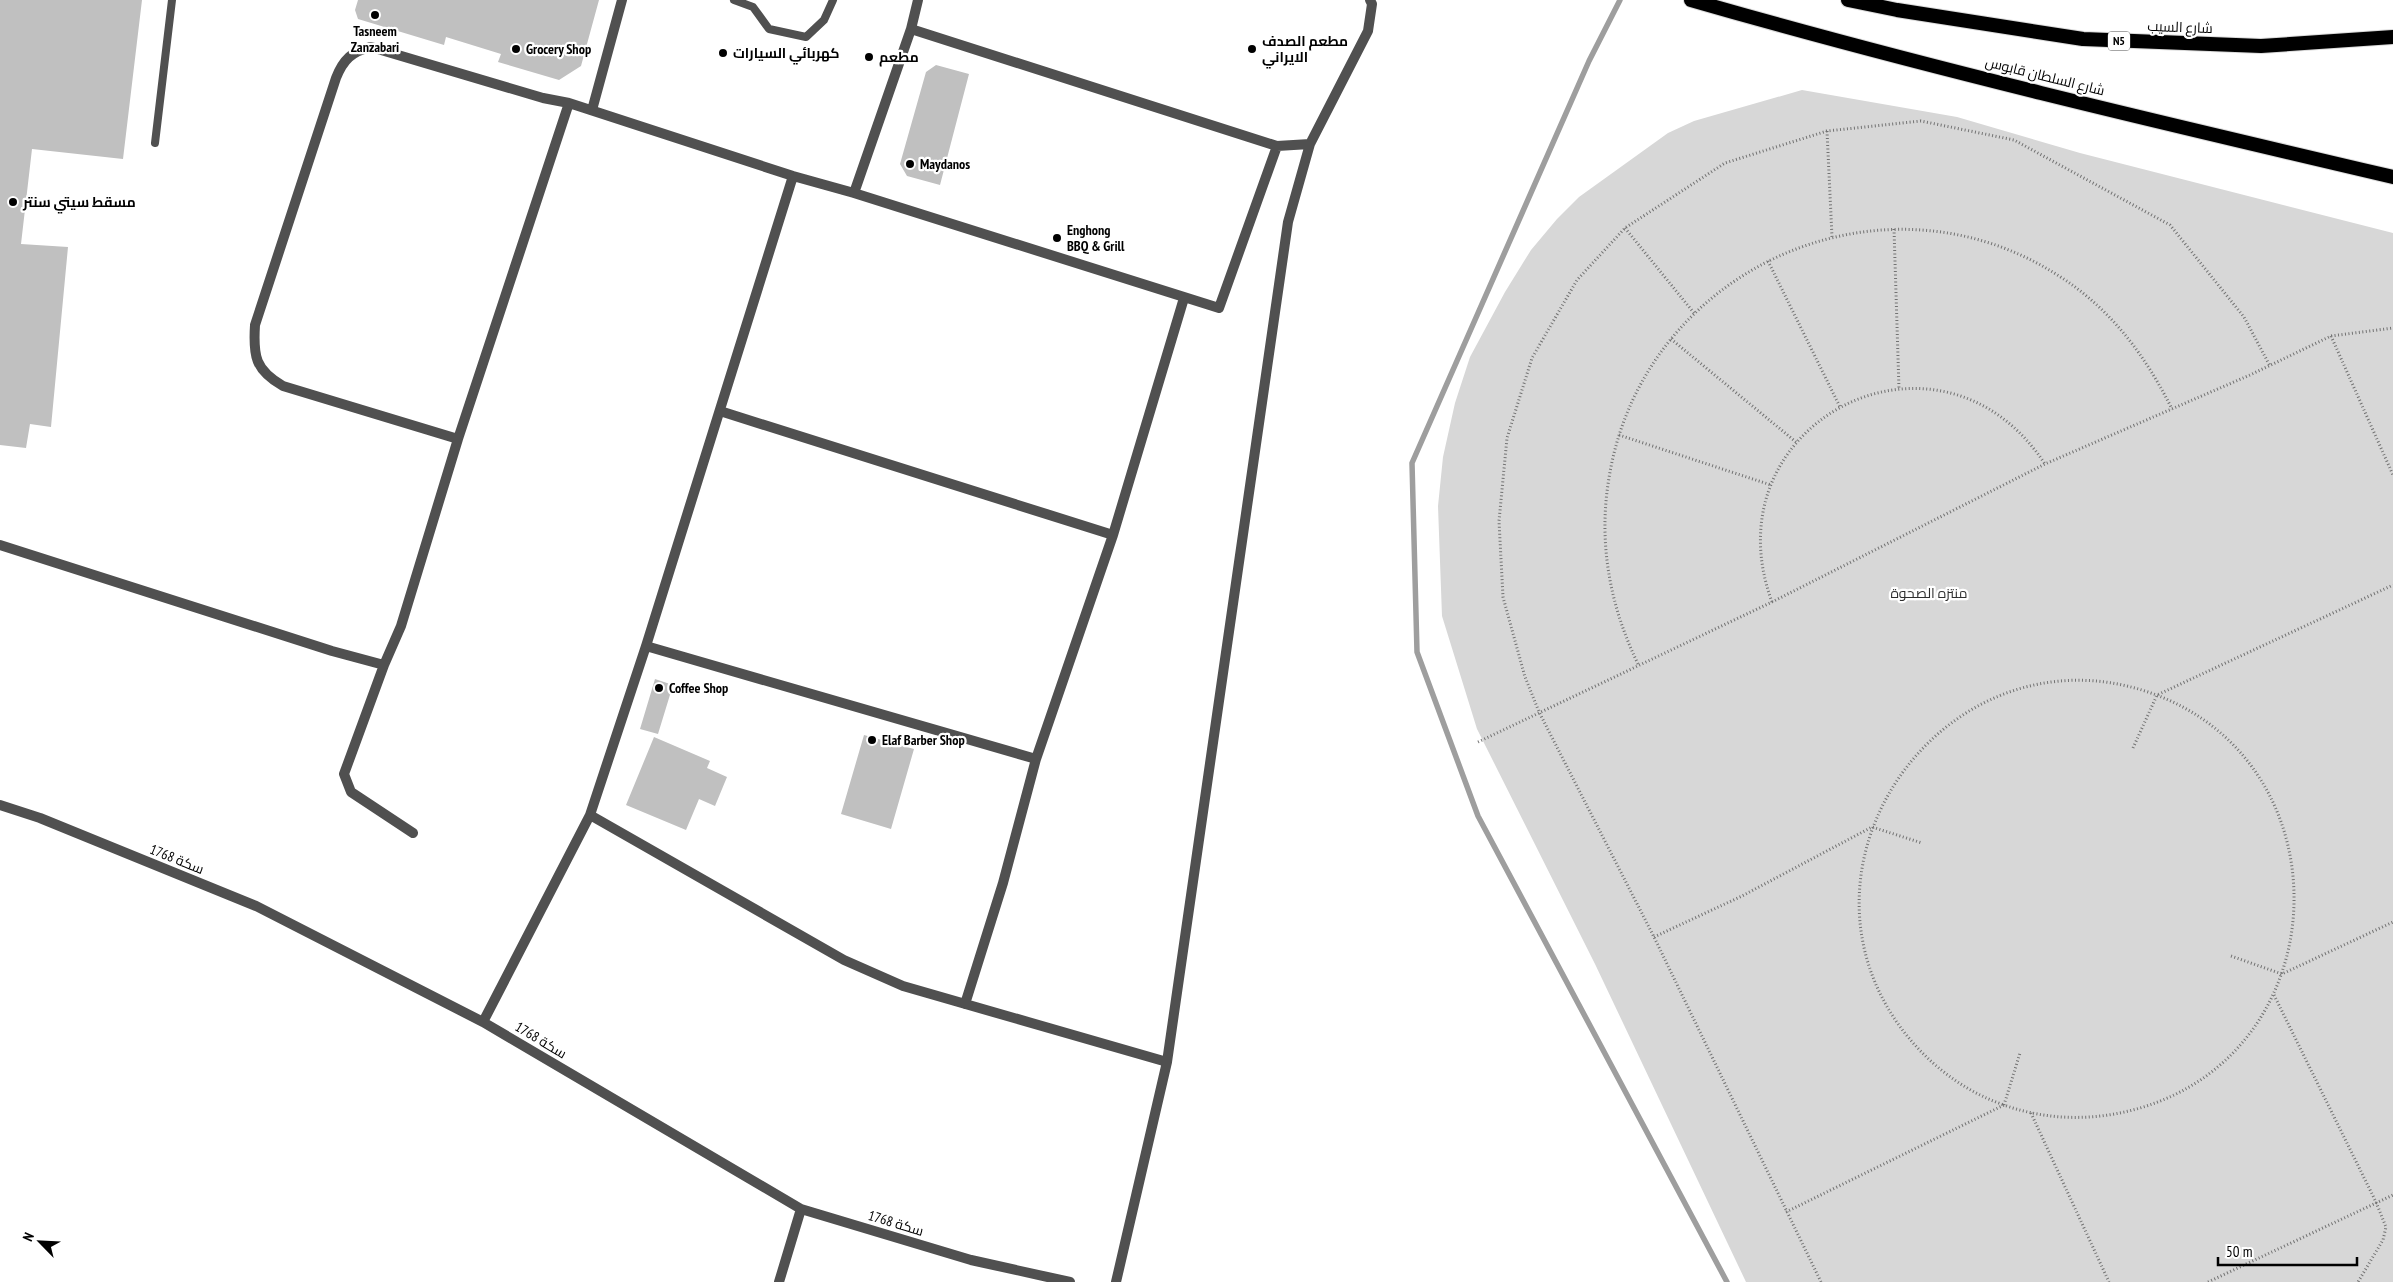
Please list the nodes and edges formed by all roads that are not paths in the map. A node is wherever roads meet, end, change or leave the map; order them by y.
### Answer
1 (172, 0) edge
2 (622, 0) edge
3 (734, 0) edge
4 (833, 0) edge
5 (918, 0) edge
6 (1370, 0) edge
7 (1691, 0) edge
8 (1848, 0) edge
9 (911, 29) junction
10 (2393, 37) edge
11 (569, 103) junction
12 (592, 110) junction
13 (156, 143) dead end
14 (1310, 144) junction
15 (1277, 146) junction
16 (793, 176) junction
17 (2393, 177) edge
18 (854, 193) junction
19 (1184, 298) junction
20 (720, 411) junction
21 (458, 440) junction
22 (1113, 535) junction
23 (0, 545) edge
24 (646, 646) junction
25 (384, 664) junction
26 (1036, 760) junction
27 (0, 806) edge
28 (590, 815) junction
29 (413, 833) dead end
30 (965, 1004) junction
31 (483, 1022) junction
32 (1167, 1062) junction
33 (801, 1209) junction
34 (779, 1282) edge
35 (1070, 1282) edge
36 (1116, 1282) edge

1 - 13 lane
2 - 12 street
3 - 4 lane
5 - 9 street
6 - 14 street
7 - 17 highway, شارع السلطان قابوس
8 - 10 highway, شارع السيب / N5
9 - 15 street
9 - 18 street
11 - 12 street
11 - 21 street
11 - 21 street
12 - 16 street
14 - 15 street
14 - 32 street
15 - 19 street
16 - 18 street
16 - 20 street
18 - 19 street
19 - 22 street
20 - 22 street
20 - 24 street
21 - 25 street
22 - 26 street
23 - 25 street
24 - 26 street
24 - 28 street
25 - 29 street
26 - 30 street
27 - 31 street, سكة 1768
28 - 30 street
28 - 31 street
30 - 32 street
31 - 33 street, سكة 1768
32 - 36 street
33 - 34 street
33 - 35 street, سكة 1768

